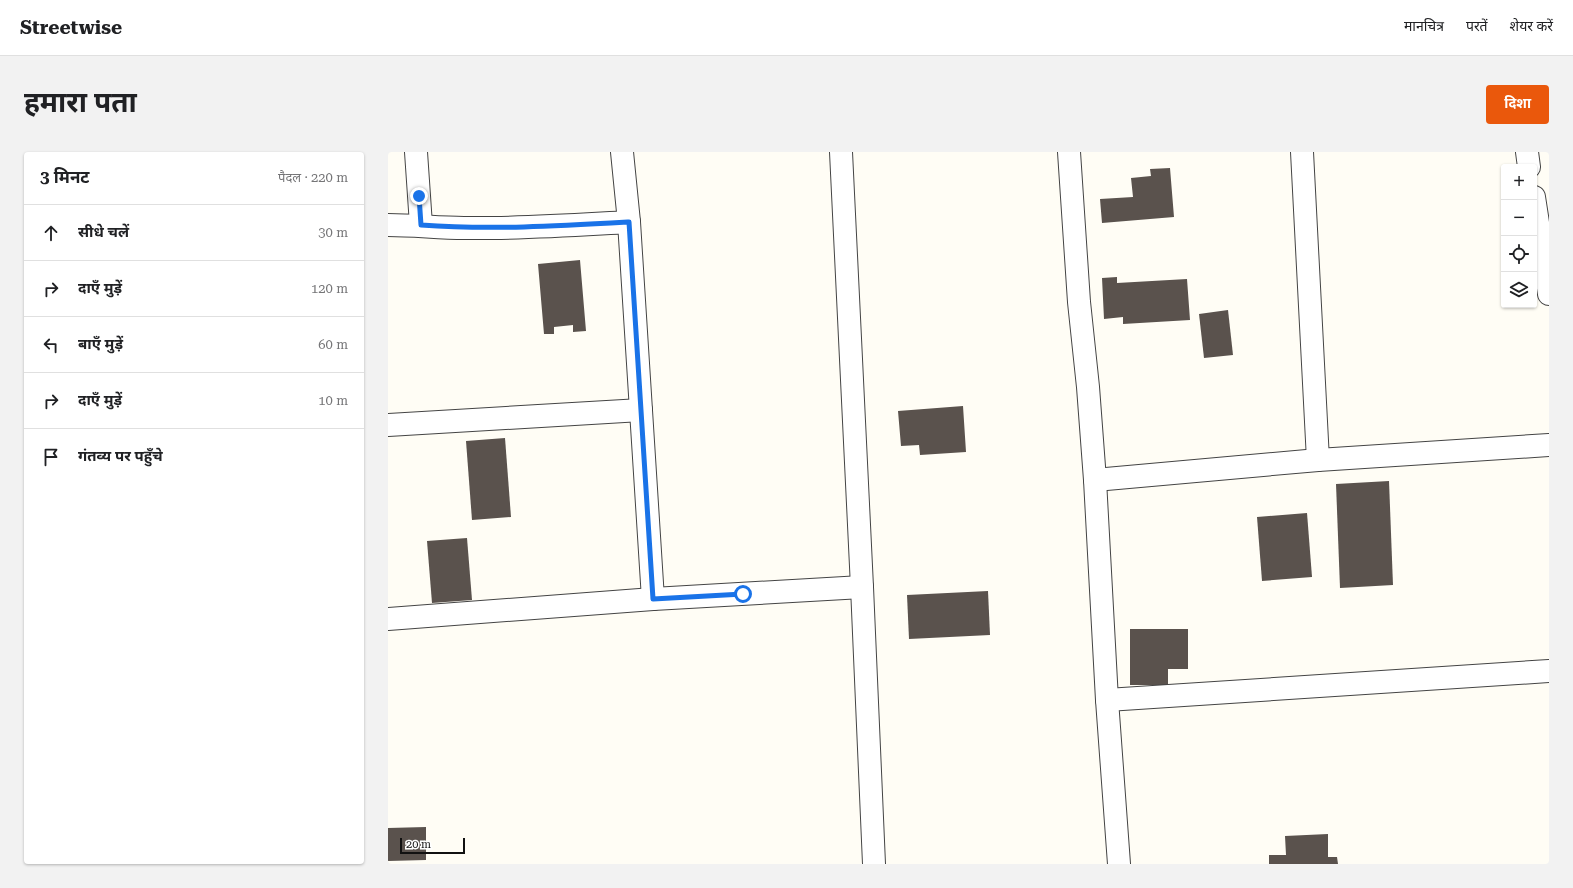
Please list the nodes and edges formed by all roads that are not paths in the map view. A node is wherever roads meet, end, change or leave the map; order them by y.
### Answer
1 (416, 152) edge
2 (622, 152) edge
3 (841, 152) edge
4 (1069, 152) edge
5 (1302, 152) edge
6 (1527, 152) edge
7 (1529, 164) edge
8 (1534, 200) edge
9 (629, 222) junction
10 (388, 225) edge
11 (421, 225) junction
12 (1549, 294) edge
13 (641, 410) junction
14 (388, 425) edge
15 (1549, 445) edge
16 (1318, 460) junction
17 (1095, 480) junction
18 (862, 587) junction
19 (653, 599) junction
20 (388, 619) edge
21 (1549, 672) edge
22 (1107, 700) junction
23 (874, 864) edge
24 (1119, 864) edge

1 - 11 street
2 - 9 street
3 - 18 street
4 - 17 street
5 - 16 street
6 - 7 street
8 - 12 street
9 - 11 street
9 - 13 street
10 - 11 street
13 - 14 street
13 - 19 street
15 - 16 street
16 - 17 street
17 - 22 street
18 - 19 street
18 - 23 street
19 - 20 street
21 - 22 street
22 - 24 street

